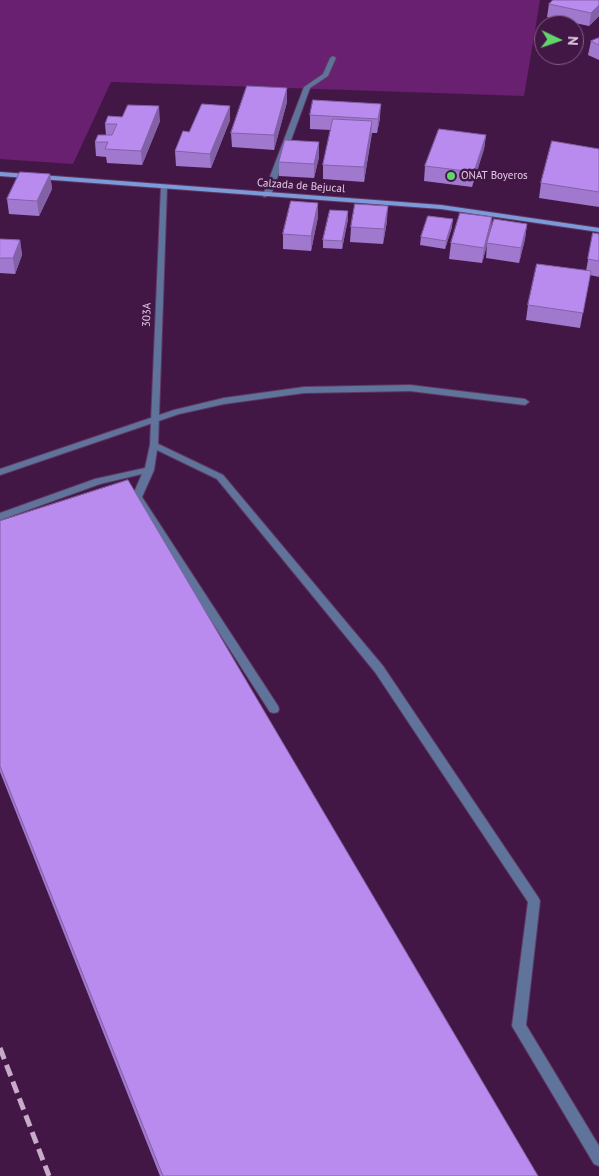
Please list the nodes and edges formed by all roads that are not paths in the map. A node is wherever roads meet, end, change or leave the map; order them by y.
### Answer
1 (333, 58) dead end
2 (0, 174) edge
3 (163, 187) junction
4 (267, 195) junction
5 (599, 230) edge
6 (525, 402) dead end
7 (155, 419) junction
8 (154, 445) junction
9 (149, 470) junction
10 (0, 472) edge
11 (0, 517) edge
12 (274, 709) dead end
13 (599, 1159) edge

1 - 4 street
2 - 3 main road, Calzada de Bejucal
3 - 4 main road, Calzada de Bejucal
3 - 7 street, 303A
4 - 5 main road, Calzada de Bejucal
6 - 7 street
7 - 8 street, 303A
7 - 10 street
8 - 9 street, 303A
8 - 13 street
9 - 11 street
9 - 12 street, 303A

